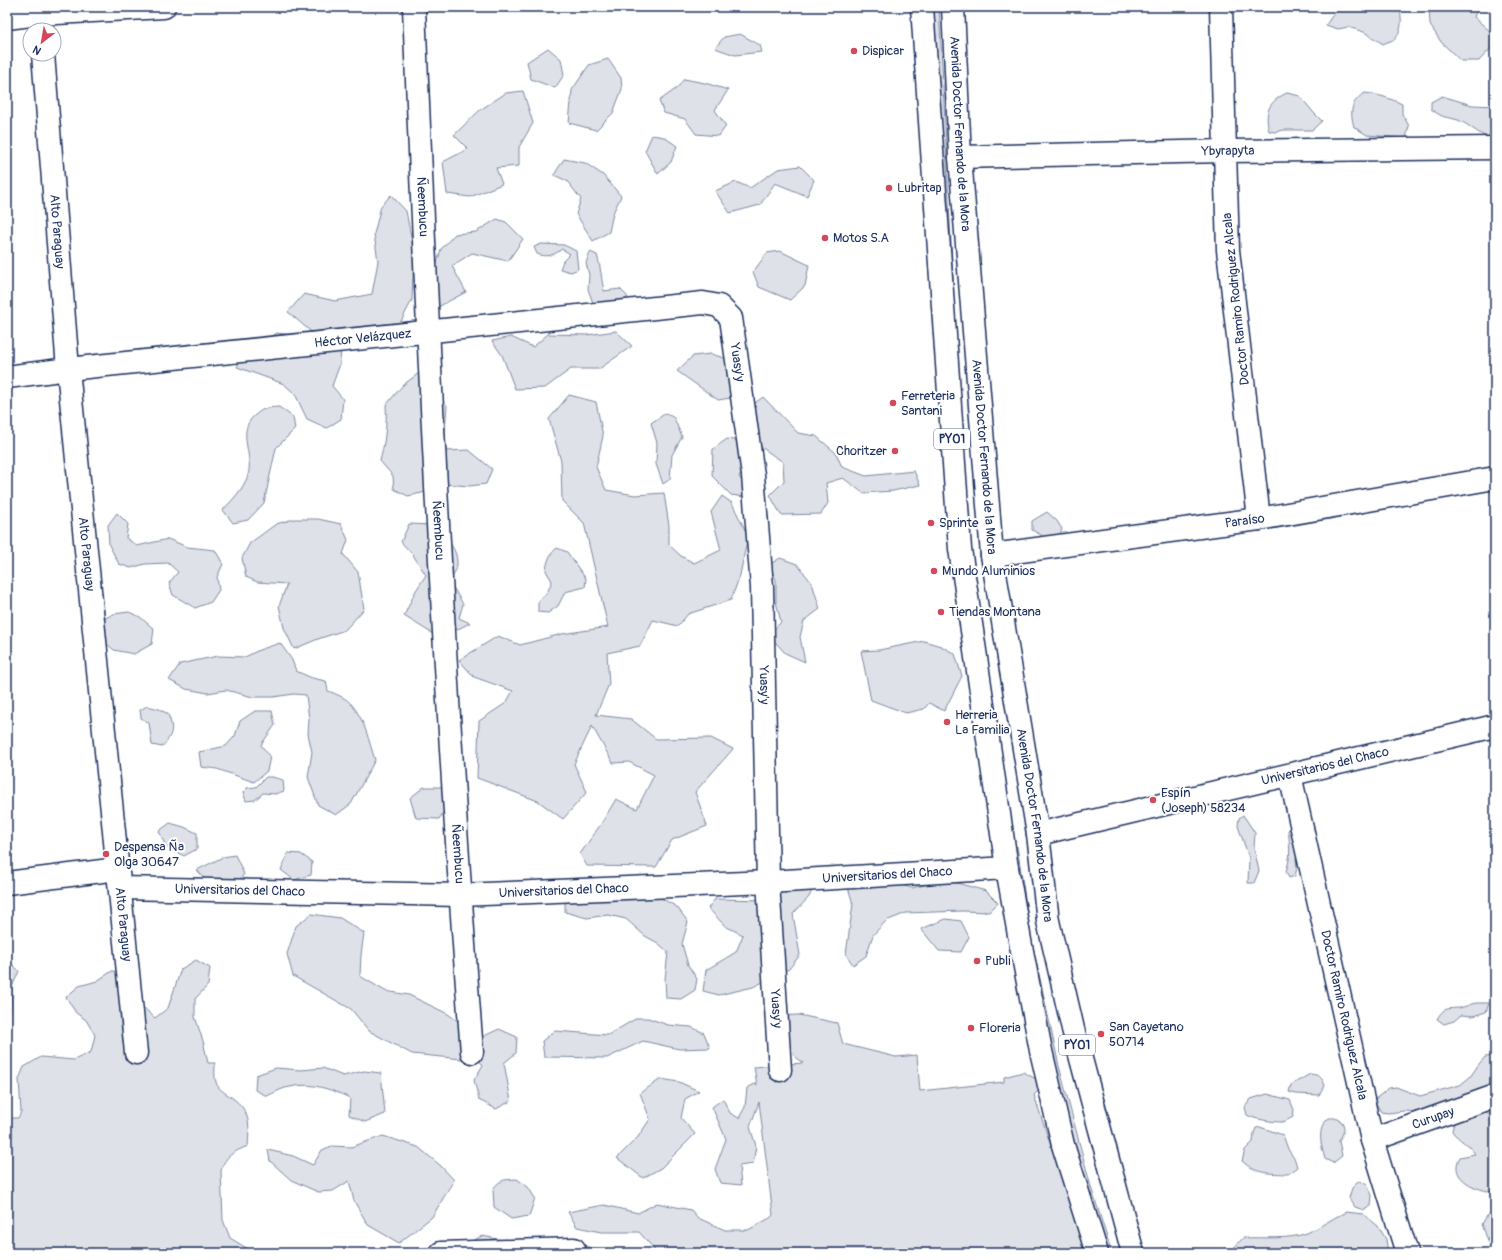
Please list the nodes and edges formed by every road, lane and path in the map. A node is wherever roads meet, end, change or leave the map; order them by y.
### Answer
1 (164, 7) edge
2 (414, 7) edge
3 (922, 7) edge
4 (953, 7) edge
5 (1221, 7) edge
6 (40, 17) edge
7 (7, 18) edge
8 (44, 62) edge
9 (1495, 148) edge
10 (1225, 151) junction
11 (960, 157) junction
12 (719, 306) joint
13 (427, 331) junction
14 (68, 368) junction
15 (7, 376) edge
16 (1495, 478) edge
17 (1259, 519) junction
18 (992, 555) junction
19 (1495, 726) edge
20 (1290, 775) junction
21 (1038, 834) junction
22 (1007, 868) junction
23 (119, 878) junction
24 (768, 882) junction
25 (7, 883) edge
26 (460, 894) junction
27 (472, 1052) dead end
28 (136, 1053) dead end
29 (780, 1070) dead end
30 (1495, 1096) edge
31 (1372, 1140) junction
32 (574, 1249) dead end
33 (441, 1253) edge
34 (1097, 1253) edge
35 (1133, 1253) edge
36 (1406, 1253) edge

1 - 6 main road
2 - 13 main road, Ñeembucu
3 - 22 main road, PY01
4 - 11 main road, Avenida Doctor Fernando de la Mora / PY01
5 - 10 main road, Doctor Ramiro Rodriguez Alcala
6 - 7 main road
8 - 14 main road, Alto Paraguay
9 - 10 main road, Ybyrapyta
10 - 11 main road, Ybyrapyta
10 - 17 main road, Doctor Ramiro Rodriguez Alcala
11 - 18 main road, Avenida Doctor Fernando de la Mora / PY01
12 - 13 main road, Héctor Velázquez
12 - 24 main road, Yuasy'y
13 - 14 main road, Héctor Velázquez
13 - 26 main road, Ñeembucu
14 - 15 main road, Héctor Velázquez
14 - 23 main road, Alto Paraguay
16 - 17 main road, Paraíso
17 - 18 main road, Paraíso
18 - 21 main road, Avenida Doctor Fernando de la Mora / PY01
19 - 20 main road, Universitarios del Chaco
20 - 21 main road, Universitarios del Chaco
20 - 31 main road, Doctor Ramiro Rodriguez Alcala
21 - 35 main road, Avenida Doctor Fernando de la Mora / PY01
22 - 24 main road, Universitarios del Chaco
22 - 34 main road, PY01
23 - 25 main road, Universitarios del Chaco
23 - 26 main road, Universitarios del Chaco
23 - 28 main road, Alto Paraguay
24 - 26 main road, Universitarios del Chaco
24 - 29 main road, Yuasy'y
26 - 27 main road, Ñeembucu
30 - 31 main road, Curupay
31 - 36 main road, Doctor Ramiro Rodriguez Alcala
32 - 33 main road

